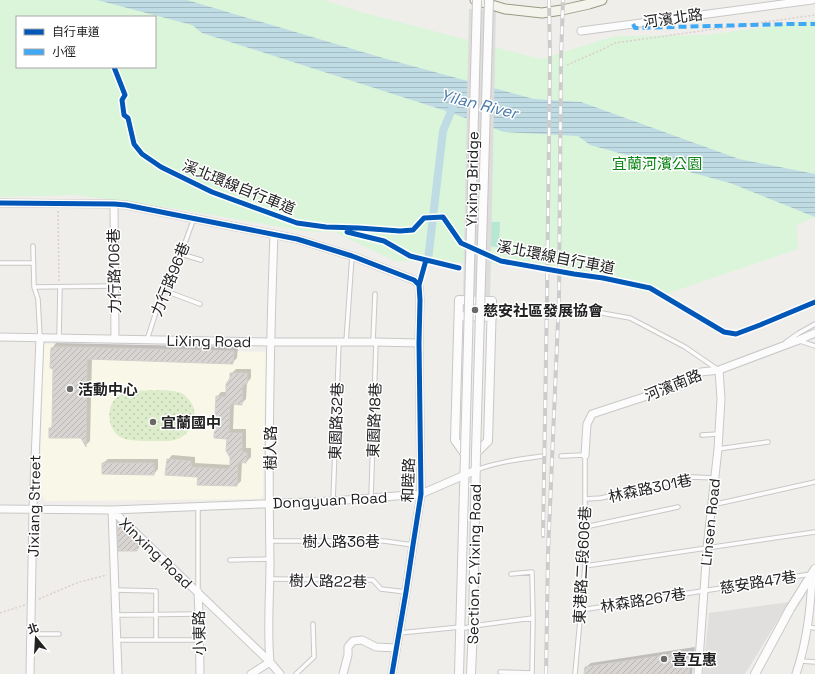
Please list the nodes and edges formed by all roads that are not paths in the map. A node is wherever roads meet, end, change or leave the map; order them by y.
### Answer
1 (476, 0) edge
2 (489, 0) edge
3 (602, 0) edge
4 (812, 0) edge
5 (497, 3) edge
6 (771, 3) edge
7 (581, 31) dead end
8 (0, 203) edge
9 (114, 204) junction
10 (194, 218) junction
11 (274, 234) junction
12 (33, 246) dead end
13 (181, 254) junction
14 (352, 256) junction
15 (201, 260) dead end
16 (0, 263) edge
17 (33, 263) junction
18 (114, 286) junction
19 (34, 287) junction
20 (60, 287) junction
21 (164, 290) junction
22 (375, 294) dead end
23 (200, 304) dead end
24 (579, 309) dead end
25 (459, 316) junction
26 (492, 317) junction
27 (815, 324) edge
28 (815, 333) edge
29 (0, 337) edge
30 (40, 338) junction
31 (59, 338) junction
32 (115, 339) junction
33 (147, 340) junction
34 (799, 340) junction
35 (271, 342) junction
36 (343, 342) junction
37 (374, 342) junction
38 (419, 344) junction
39 (815, 346) edge
40 (779, 347) junction
41 (719, 370) junction
42 (719, 434) junction
43 (702, 435) dead end
44 (768, 442) dead end
45 (718, 450) junction
46 (476, 453) junction
47 (465, 454) junction
48 (586, 455) junction
49 (542, 456) dead end
50 (561, 456) dead end
51 (476, 470) junction
52 (464, 475) junction
53 (714, 478) junction
54 (815, 482) edge
55 (421, 494) junction
56 (371, 498) junction
57 (585, 499) junction
58 (333, 500) junction
59 (269, 504) junction
60 (712, 505) junction
61 (198, 506) junction
62 (678, 507) dead end
63 (0, 509) edge
64 (33, 509) junction
65 (112, 510) junction
66 (585, 527) junction
67 (815, 532) edge
68 (269, 541) junction
69 (412, 545) junction
70 (707, 548) junction
71 (270, 559) junction
72 (230, 560) dead end
73 (585, 566) junction
74 (814, 572) edge
75 (511, 574) dead end
76 (270, 579) junction
77 (115, 590) junction
78 (704, 591) junction
79 (198, 592) junction
80 (406, 592) junction
81 (581, 610) junction
82 (156, 614) junction
83 (199, 614) junction
84 (116, 615) junction
85 (533, 618) junction
86 (313, 624) dead end
87 (466, 627) junction
88 (811, 628) edge
89 (399, 633) junction
90 (31, 634) junction
91 (59, 634) dead end
92 (117, 640) junction
93 (156, 640) junction
94 (199, 640) junction
95 (396, 648) junction
96 (801, 661) junction
97 (270, 662) junction
98 (815, 662) edge
99 (500, 672) dead end
100 (30, 674) edge
101 (118, 674) edge
102 (200, 674) edge
103 (251, 674) edge
104 (280, 674) edge
105 (296, 674) edge
106 (344, 674) edge
107 (392, 674) edge
108 (459, 674) edge
109 (471, 674) edge
110 (532, 674) edge
111 (575, 674) edge
112 (698, 674) edge
113 (755, 674) edge
114 (796, 674) edge

1 - 5 main road
1 - 47 street, Yixing Bridge, bridge
2 - 46 street, Yixing Bridge, bridge
3 - 5 main road
4 - 6 street, 河濱北路
6 - 7 street, 河濱北路
8 - 9 street
9 - 10 street
9 - 18 street, 力行路106巷
10 - 11 street
10 - 13 lane, 力行路96巷
11 - 14 street
11 - 35 street, 樹人路
12 - 17 lane
13 - 15 lane
13 - 21 lane, 力行路96巷
14 - 36 lane, 東園路32巷
14 - 38 street, 和睦路
16 - 17 lane
17 - 19 lane
18 - 20 lane
18 - 32 street, 力行路106巷
19 - 20 lane
19 - 30 lane
20 - 31 lane
21 - 23 lane
21 - 33 lane, 力行路96巷
22 - 37 lane, 東園路18巷
24 - 41 lane
25 - 26 street
25 - 26 street
25 - 47 street
26 - 46 street
27 - 40 lane
28 - 34 street, 河濱南路
29 - 30 street, LiXing Road
30 - 31 street, LiXing Road
30 - 64 street, Jixiang Street
31 - 32 street, LiXing Road
32 - 33 street, LiXing Road
33 - 35 street, LiXing Road
34 - 39 lane
34 - 40 street, 河濱南路
35 - 36 street, LiXing Road
35 - 59 street, 樹人路
36 - 37 street, LiXing Road
36 - 58 lane, 東園路32巷
37 - 38 street, LiXing Road
37 - 56 lane, 東園路18巷
38 - 55 street, 和睦路
40 - 41 street, 河濱南路
41 - 42 street, Linsen Road
41 - 48 street, 河濱南路
42 - 43 lane
42 - 45 street, Linsen Road
44 - 45 lane
45 - 53 street, Linsen Road
46 - 51 street, Section 2, Yixing Road
47 - 52 street, Section 2, Yixing Road
48 - 50 lane
48 - 57 lane, 東港路二段606巷
49 - 51 lane, Dongyuan Road
51 - 52 street, Dongyuan Road
51 - 87 street, Section 2, Yixing Road
52 - 55 street, Dongyuan Road
52 - 87 street, Section 2, Yixing Road
53 - 57 lane, 林森路301巷
53 - 60 street, Linsen Road
54 - 60 lane
55 - 56 street, Dongyuan Road
55 - 69 street, 和睦路
56 - 58 street, Dongyuan Road
57 - 66 lane, 東港路二段606巷
58 - 59 street, Dongyuan Road
59 - 61 street, Dongyuan Road
59 - 68 street, 樹人路
60 - 70 street, Linsen Road
61 - 65 street, Dongyuan Road
61 - 79 lane
62 - 66 lane
63 - 64 street, Xinxing Road
64 - 65 street, Xinxing Road
64 - 90 street, Jixiang Street
65 - 77 street
65 - 79 street, Xinxing Road
66 - 73 lane, 東港路二段606巷
67 - 70 lane
68 - 69 lane, 樹人路36巷
68 - 71 street, 樹人路
69 - 80 street, 和睦路
70 - 73 lane
70 - 78 street, Linsen Road
71 - 72 lane
71 - 76 street, 樹人路
73 - 81 lane, 東港路二段606巷
74 - 78 lane, 慈安路47巷
74 - 88 street
74 - 113 street
75 - 85 lane
76 - 80 lane, 樹人路22巷
76 - 97 street, 樹人路
77 - 82 lane
77 - 84 street
78 - 81 lane, 林森路267巷
78 - 112 street, Linsen Road
79 - 83 street, 小東路
79 - 97 street, Xinxing Road
80 - 89 street, 和睦路
81 - 111 lane, 東港路二段606巷
82 - 83 lane
82 - 84 lane
82 - 93 lane
83 - 94 street, 小東路
84 - 92 street
85 - 87 lane
85 - 110 lane
86 - 105 lane
87 - 89 lane
87 - 108 street, Section 2, Yixing Road
87 - 109 street, Section 2, Yixing Road
88 - 96 street
89 - 95 street, 和睦路
90 - 91 lane
90 - 100 street, Jixiang Street
92 - 93 lane
92 - 101 street
93 - 94 lane
94 - 102 street, 小東路
95 - 106 street
95 - 107 street, 和睦路
96 - 98 lane
96 - 114 street
97 - 103 street
97 - 104 street, Xinxing Road
99 - 110 lane

